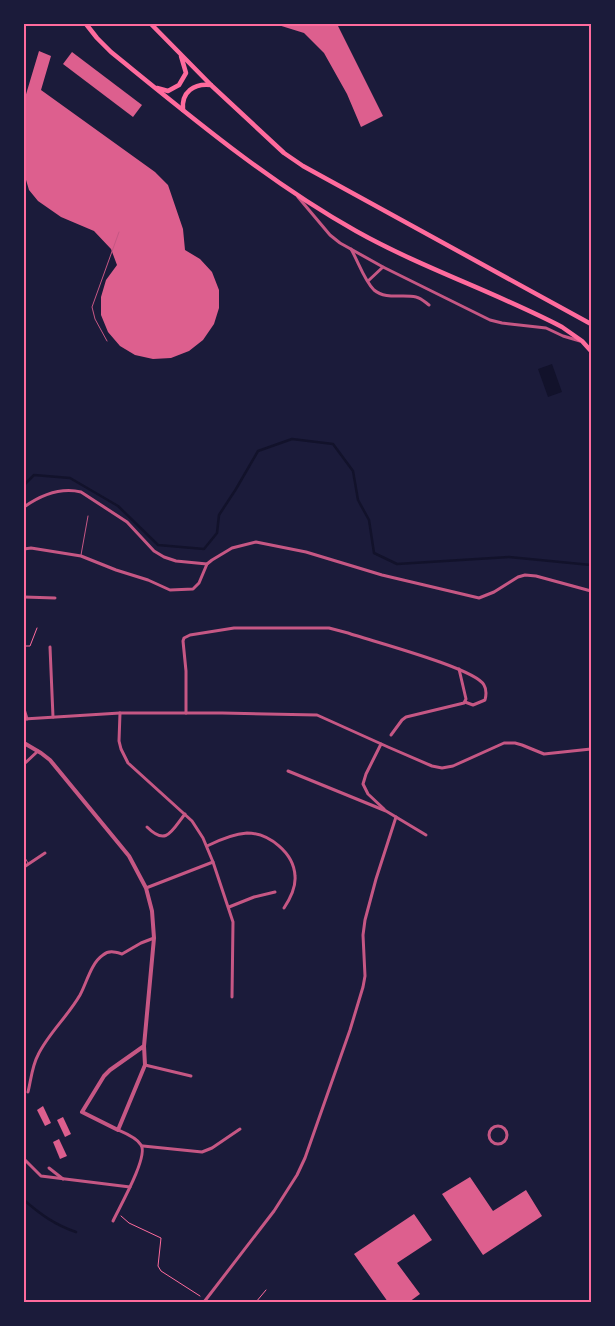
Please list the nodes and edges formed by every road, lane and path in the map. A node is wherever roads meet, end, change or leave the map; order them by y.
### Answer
1 (86, 24) edge
2 (151, 24) edge
3 (180, 54) junction
4 (154, 86) junction
5 (212, 86) junction
6 (183, 110) junction
7 (294, 192) junction
8 (119, 232) dead end
9 (351, 248) junction
10 (383, 267) junction
11 (368, 281) junction
12 (429, 305) dead end
13 (591, 324) edge
14 (106, 341) dead end
15 (582, 341) junction
16 (591, 350) edge
17 (24, 507) edge
18 (88, 516) dead end
19 (24, 549) edge
20 (81, 556) junction
21 (208, 564) junction
22 (591, 591) edge
23 (24, 597) edge
24 (55, 598) dead end
25 (37, 628) dead end
26 (24, 646) edge
27 (50, 647) dead end
28 (459, 669) junction
29 (465, 702) junction
30 (24, 709) edge
31 (186, 713) junction
32 (120, 714) junction
33 (53, 717) junction
34 (25, 719) edge
35 (391, 736) dead end
36 (24, 743) edge
37 (381, 744) junction
38 (591, 749) edge
39 (38, 751) junction
40 (24, 764) edge
41 (288, 771) dead end
42 (386, 811) junction
43 (185, 814) junction
44 (396, 817) junction
45 (148, 827) dead end
46 (426, 835) dead end
47 (207, 846) junction
48 (45, 853) dead end
49 (24, 856) edge
50 (213, 862) junction
51 (29, 864) junction
52 (24, 867) edge
53 (146, 888) junction
54 (275, 892) dead end
55 (229, 907) junction
56 (284, 908) dead end
57 (154, 938) junction
58 (232, 997) dead end
59 (144, 1046) junction
60 (145, 1064) junction
61 (191, 1076) dead end
62 (28, 1092) dead end
63 (240, 1128) dead end
64 (118, 1130) junction
65 (505, 1130) joint
66 (143, 1146) junction
67 (24, 1159) edge
68 (49, 1168) dead end
69 (64, 1180) junction
70 (130, 1187) junction
71 (117, 1212) junction
72 (113, 1221) dead end
73 (266, 1290) dead end
74 (205, 1301) edge
75 (217, 1302) edge
76 (256, 1302) edge

1 - 4 main road
2 - 3 main road
3 - 4 main road
3 - 5 main road
4 - 6 main road
5 - 6 main road
5 - 13 main road
6 - 7 main road
7 - 9 street
7 - 15 main road
8 - 14 lane
9 - 10 street
9 - 11 street
10 - 11 street
10 - 15 street
11 - 12 street
15 - 16 main road
17 - 21 street
18 - 20 lane
19 - 20 street
20 - 21 street
21 - 22 street
23 - 24 street
25 - 26 path
27 - 33 street
28 - 29 street
28 - 29 street
28 - 31 street
29 - 35 street
30 - 34 street
31 - 32 street
31 - 37 street
32 - 33 street
32 - 43 street
33 - 34 street
36 - 39 street
37 - 38 street
37 - 42 street
39 - 40 street
39 - 53 street
41 - 42 street
42 - 44 street
43 - 45 street
43 - 47 street
44 - 46 street
44 - 74 street
47 - 50 street
47 - 56 street
48 - 51 street
49 - 51 lane
50 - 53 street
50 - 55 street
51 - 52 street
53 - 57 street
54 - 55 street
55 - 58 street
57 - 59 street
57 - 62 street
59 - 60 street
59 - 64 street
60 - 61 street
60 - 64 street
63 - 66 street
64 - 66 street
65 - 65 street
66 - 70 street
67 - 69 street
68 - 69 street
69 - 70 street
70 - 71 street
71 - 72 street
71 - 74 path
73 - 76 path
74 - 75 path

